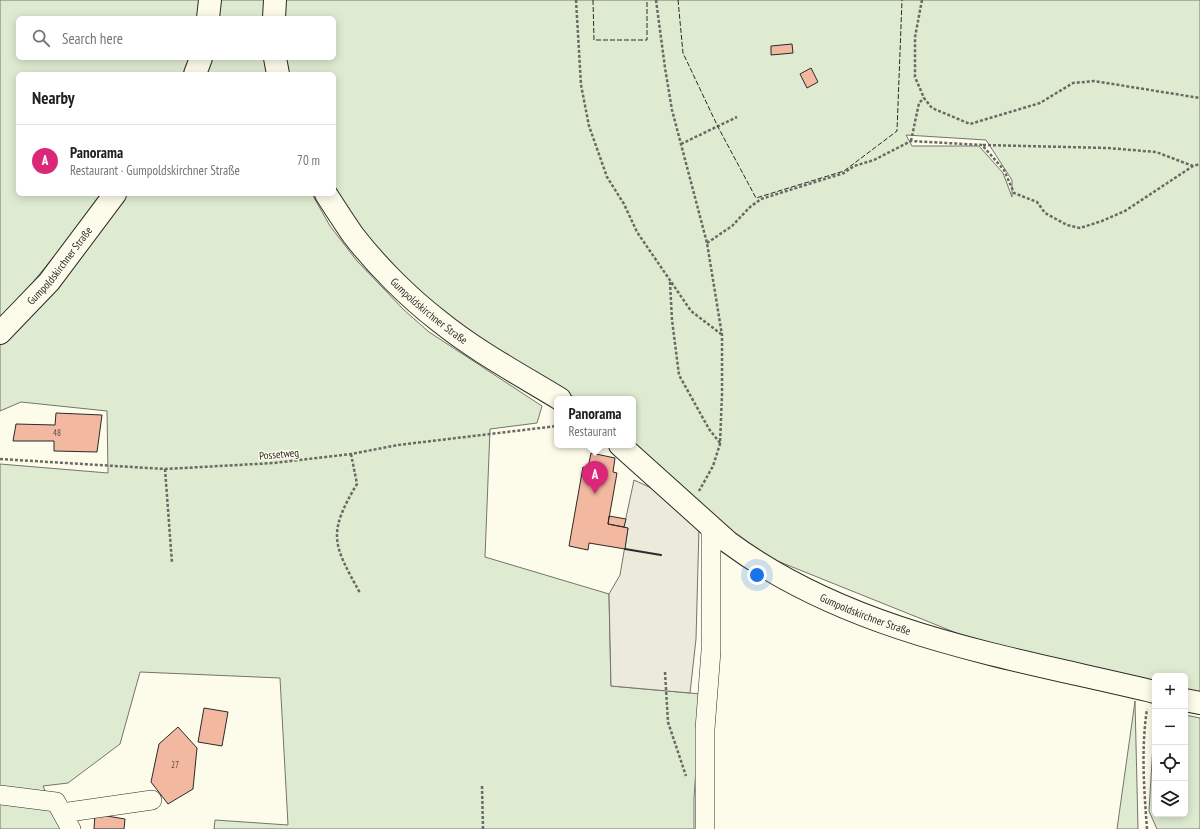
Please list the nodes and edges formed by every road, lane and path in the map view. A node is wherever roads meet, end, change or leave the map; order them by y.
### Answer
1 (210, 0) edge
2 (276, 0) edge
3 (575, 0) edge
4 (656, 0) edge
5 (922, 0) edge
6 (208, 16) edge
7 (274, 16) edge
8 (199, 60) edge
9 (275, 60) edge
10 (196, 72) edge
11 (278, 72) edge
12 (924, 98) junction
13 (1200, 98) edge
14 (737, 117) dead end
15 (911, 141) junction
16 (681, 144) junction
17 (982, 145) junction
18 (1200, 164) edge
19 (1193, 166) junction
20 (113, 196) edge
21 (327, 196) edge
22 (707, 243) junction
23 (670, 280) junction
24 (0, 333) edge
25 (722, 335) junction
26 (555, 396) edge
27 (554, 426) edge
28 (720, 444) junction
29 (623, 448) edge
30 (351, 454) junction
31 (0, 459) edge
32 (165, 469) junction
33 (690, 508) junction
34 (711, 528) junction
35 (172, 563) dead end
36 (360, 593) dead end
37 (665, 672) dead end
38 (1152, 692) edge
39 (1152, 696) edge
40 (1188, 701) edge
41 (1200, 703) edge
42 (688, 780) dead end
43 (482, 786) dead end
44 (0, 795) edge
45 (152, 800) dead end
46 (66, 821) edge
47 (483, 829) edge
48 (705, 829) edge
49 (1147, 829) edge

1 - 6 main road
2 - 7 main road
3 - 23 path
4 - 16 path
5 - 12 path
8 - 10 main road
9 - 11 main road
12 - 13 path
12 - 15 path
14 - 16 path
15 - 17 path
15 - 22 path
16 - 22 path
17 - 19 path
17 - 19 path
18 - 19 path
20 - 24 main road, Gumpoldskirchner Straße
21 - 26 main road, Gumpoldskirchner Straße
22 - 25 path
23 - 25 path
23 - 28 path
25 - 28 path
27 - 30 path, Possetweg
28 - 33 path
29 - 33 main road, Gumpoldskirchner Straße
30 - 32 path, Possetweg
30 - 36 path
31 - 32 path, Possetweg
32 - 35 path
33 - 34 main road, Gumpoldskirchner Straße
34 - 38 main road, Gumpoldskirchner Straße
34 - 48 street
37 - 42 path
39 - 49 path
40 - 41 main road
43 - 47 path
44 - 46 street
45 - 46 street

